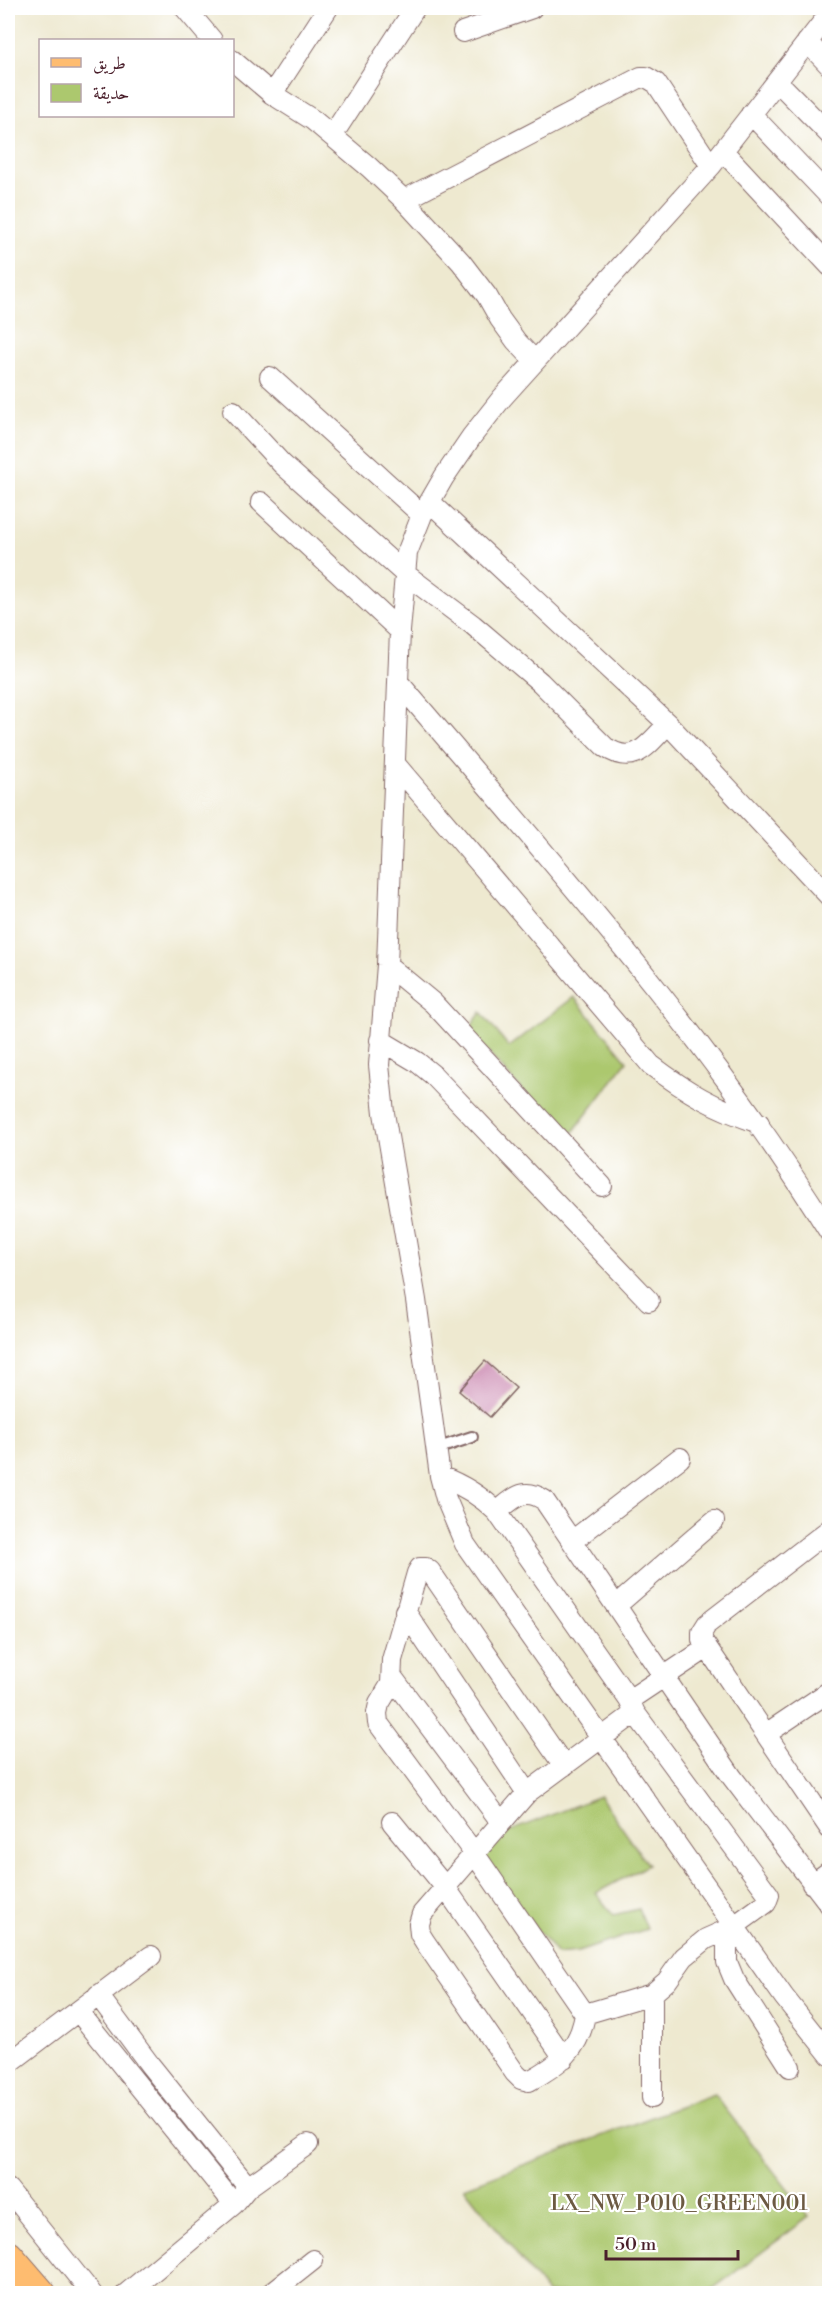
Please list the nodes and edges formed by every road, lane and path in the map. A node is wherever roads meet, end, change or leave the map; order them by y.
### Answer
1 (185, 8) edge
2 (328, 8) edge
3 (415, 8) edge
4 (532, 8) edge
5 (830, 13) edge
6 (463, 32) dead end
7 (211, 39) edge
8 (807, 42) junction
9 (234, 62) edge
10 (830, 66) edge
11 (777, 81) junction
12 (272, 94) junction
13 (751, 114) junction
14 (830, 135) edge
15 (332, 136) junction
16 (717, 158) junction
17 (830, 197) edge
18 (404, 200) junction
19 (830, 266) edge
20 (535, 361) junction
21 (270, 377) dead end
22 (234, 411) dead end
23 (261, 502) dead end
24 (426, 508) junction
25 (404, 573) junction
26 (400, 632) junction
27 (399, 683) junction
28 (668, 724) junction
29 (396, 765) junction
30 (830, 897) edge
31 (387, 965) junction
32 (380, 1040) junction
33 (759, 1123) junction
34 (602, 1186) dead end
35 (830, 1233) edge
36 (649, 1301) dead end
37 (472, 1437) dead end
38 (436, 1449) junction
39 (680, 1458) dead end
40 (440, 1476) junction
41 (497, 1512) junction
42 (714, 1521) dead end
43 (830, 1529) edge
44 (572, 1541) junction
45 (617, 1605) junction
46 (405, 1611) junction
47 (708, 1648) junction
48 (664, 1677) junction
49 (393, 1678) junction
50 (830, 1691) edge
51 (632, 1707) junction
52 (766, 1734) junction
53 (601, 1738) junction
54 (564, 1766) junction
55 (527, 1793) junction
56 (822, 1799) edge
57 (392, 1822) dead end
58 (501, 1822) junction
59 (830, 1828) edge
60 (474, 1854) junction
61 (830, 1871) edge
62 (812, 1884) junction
63 (445, 1887) junction
64 (830, 1905) edge
65 (734, 1927) junction
66 (151, 1956) dead end
67 (652, 1994) junction
68 (98, 1995) junction
69 (78, 2011) junction
70 (585, 2014) junction
71 (830, 2055) edge
72 (564, 2058) junction
73 (8, 2064) edge
74 (790, 2067) dead end
75 (652, 2098) dead end
76 (308, 2144) dead end
77 (248, 2187) junction
78 (8, 2189) edge
79 (234, 2204) junction
80 (8, 2257) edge
81 (313, 2260) dead end
82 (40, 2294) edge
83 (92, 2294) edge
84 (126, 2294) edge
85 (270, 2294) edge

1 - 7 street
2 - 12 street
3 - 15 street
4 - 6 street
5 - 8 street
8 - 10 street
8 - 11 street
9 - 12 street
11 - 13 street
11 - 14 street
12 - 15 street
13 - 16 street
13 - 17 street
15 - 18 street
16 - 18 street
16 - 19 street
16 - 20 street
18 - 20 street
20 - 24 street
21 - 24 street
22 - 25 street
23 - 26 street
24 - 25 street
24 - 28 street
25 - 26 street
25 - 28 street
26 - 27 street
27 - 29 street
27 - 33 street
28 - 30 street
29 - 31 street
29 - 33 street
31 - 32 street
31 - 34 street
32 - 36 street
32 - 38 street
33 - 35 street
37 - 38 lane
38 - 40 street
39 - 44 street
40 - 41 street
40 - 53 street
41 - 44 street
41 - 51 street
42 - 45 street
43 - 47 street
44 - 45 street
45 - 48 street
46 - 49 street
46 - 54 street
46 - 55 street
47 - 48 street
47 - 52 street
48 - 51 street
48 - 62 street
49 - 58 street
49 - 60 street
50 - 52 street
51 - 53 street
51 - 65 street
52 - 56 street
53 - 54 street
53 - 65 street
54 - 55 street
55 - 58 street
56 - 59 street
57 - 63 street
58 - 60 street
60 - 63 street
60 - 70 street
61 - 62 street
62 - 64 street
63 - 72 street
63 - 72 street
65 - 67 street
65 - 71 street
65 - 74 street
66 - 68 street
67 - 70 street
67 - 75 street
68 - 69 street
68 - 77 street
69 - 73 street
69 - 79 street
70 - 72 street
76 - 77 street
77 - 79 street
78 - 83 street
79 - 84 street
80 - 82 main road
81 - 85 street

